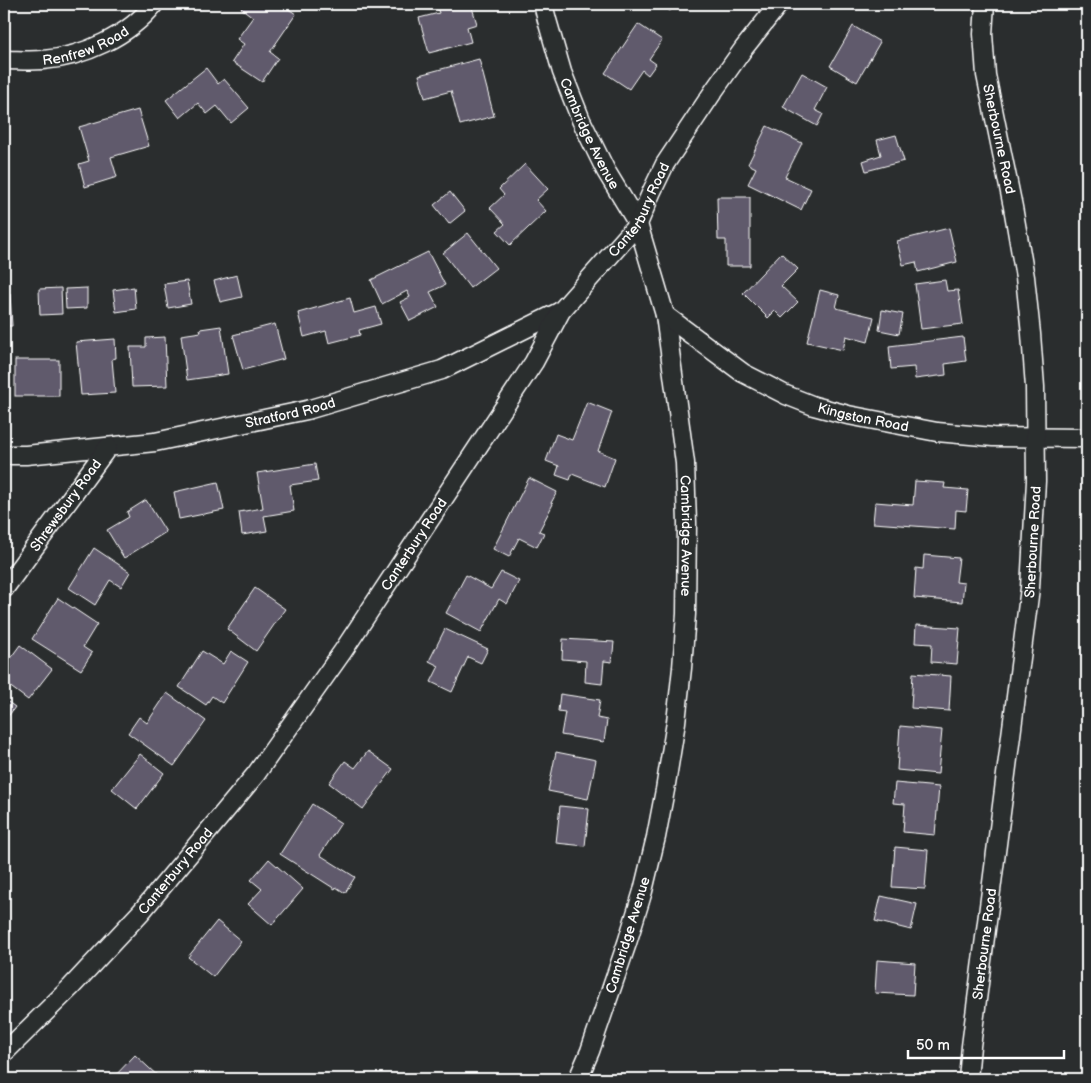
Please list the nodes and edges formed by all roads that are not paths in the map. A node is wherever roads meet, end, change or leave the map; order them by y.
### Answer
1 (154, 4) edge
2 (543, 4) edge
3 (779, 4) edge
4 (985, 4) edge
5 (4, 60) edge
6 (638, 224) junction
7 (561, 311) junction
8 (665, 315) junction
9 (1035, 438) junction
10 (1087, 438) edge
11 (108, 447) junction
12 (4, 455) edge
13 (4, 589) edge
14 (4, 1053) edge
15 (578, 1079) edge
16 (968, 1079) edge

1 - 5 street, Renfrew Road
2 - 6 street, Cambridge Avenue
3 - 6 street, Canterbury Road
4 - 9 street, Sherbourne Road
6 - 7 street, Canterbury Road
6 - 8 street, Cambridge Avenue
7 - 11 street, Stratford Road
7 - 14 street, Canterbury Road
8 - 9 street, Kingston Road
8 - 15 street, Cambridge Avenue
9 - 10 street, Kingston Road
9 - 16 street, Sherbourne Road
11 - 12 street, Stratford Road
11 - 13 street, Shrewsbury Road

